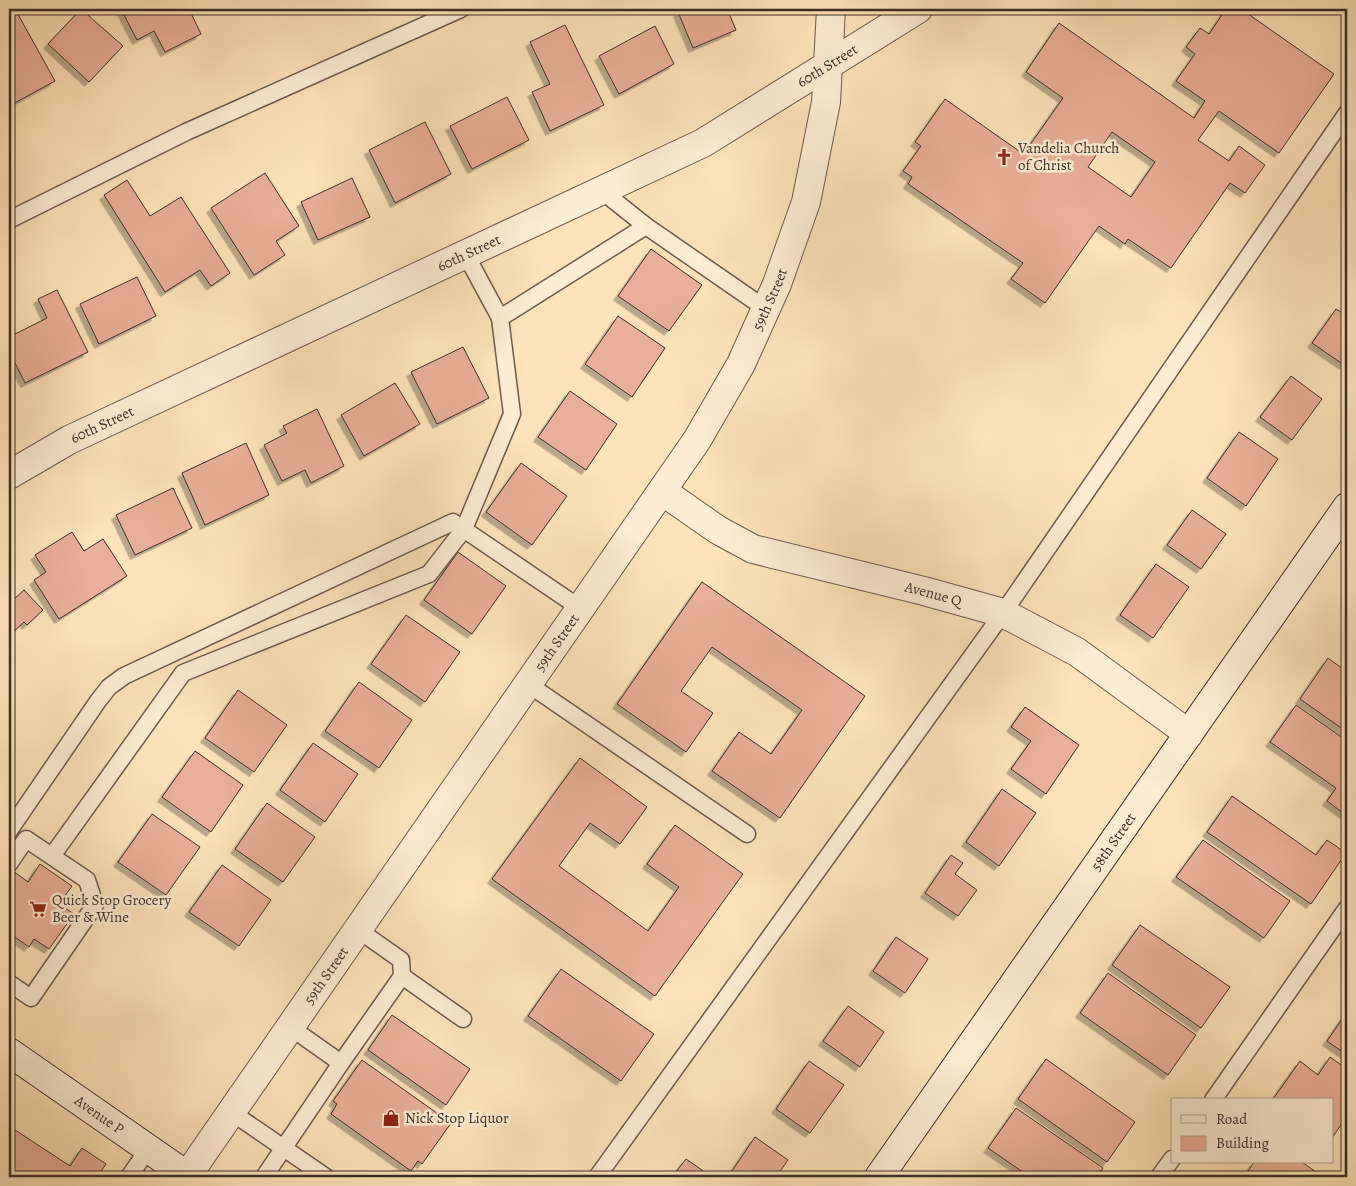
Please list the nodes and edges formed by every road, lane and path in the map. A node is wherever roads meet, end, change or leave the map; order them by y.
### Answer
1 (461, 9) edge
2 (831, 9) edge
3 (918, 9) edge
4 (828, 66) junction
5 (1347, 113) edge
6 (602, 192) junction
7 (9, 220) edge
8 (646, 226) junction
9 (466, 255) junction
10 (766, 309) junction
11 (500, 318) junction
12 (9, 475) edge
13 (662, 490) junction
14 (1347, 507) edge
15 (464, 529) junction
16 (580, 608) junction
17 (1002, 613) junction
18 (528, 684) junction
19 (1189, 734) junction
20 (9, 831) edge
21 (747, 834) dead end
22 (52, 856) junction
23 (9, 864) edge
24 (1347, 908) edge
25 (357, 930) junction
26 (402, 976) junction
27 (10, 988) edge
28 (463, 1019) dead end
29 (290, 1027) junction
30 (9, 1052) edge
31 (341, 1064) junction
32 (1214, 1098) edge
33 (231, 1112) junction
34 (284, 1149) junction
35 (148, 1150) junction
36 (1171, 1160) edge
37 (188, 1176) edge
38 (129, 1177) edge
39 (264, 1177) edge
40 (326, 1177) edge
41 (597, 1177) edge
42 (878, 1177) edge
43 (1159, 1177) edge

1 - 7 lane
2 - 4 street, 59th Street
3 - 4 street, 60th Street
4 - 6 street, 60th Street
4 - 10 street, 59th Street
5 - 17 lane
6 - 8 lane
6 - 9 street, 60th Street
8 - 10 lane
8 - 11 lane
9 - 11 lane
9 - 12 street, 60th Street
10 - 13 street, 59th Street
11 - 15 lane
13 - 16 street, 59th Street
13 - 17 street, Avenue Q
14 - 19 street, 58th Street
15 - 16 lane
15 - 20 lane
15 - 22 lane
16 - 18 street, 59th Street
17 - 19 street, Avenue Q
17 - 41 lane
18 - 21 lane
18 - 25 street, 59th Street
19 - 42 street, 58th Street
22 - 23 lane
22 - 27 lane
24 - 32 lane
25 - 26 lane
25 - 29 street, 59th Street
26 - 28 lane
26 - 31 lane
29 - 31 lane
29 - 33 street, 59th Street
30 - 35 street, Avenue P
31 - 34 lane
33 - 34 lane
33 - 37 street, 59th Street
34 - 39 lane
34 - 40 lane
35 - 37 street, Avenue P
35 - 38 lane
36 - 43 lane

